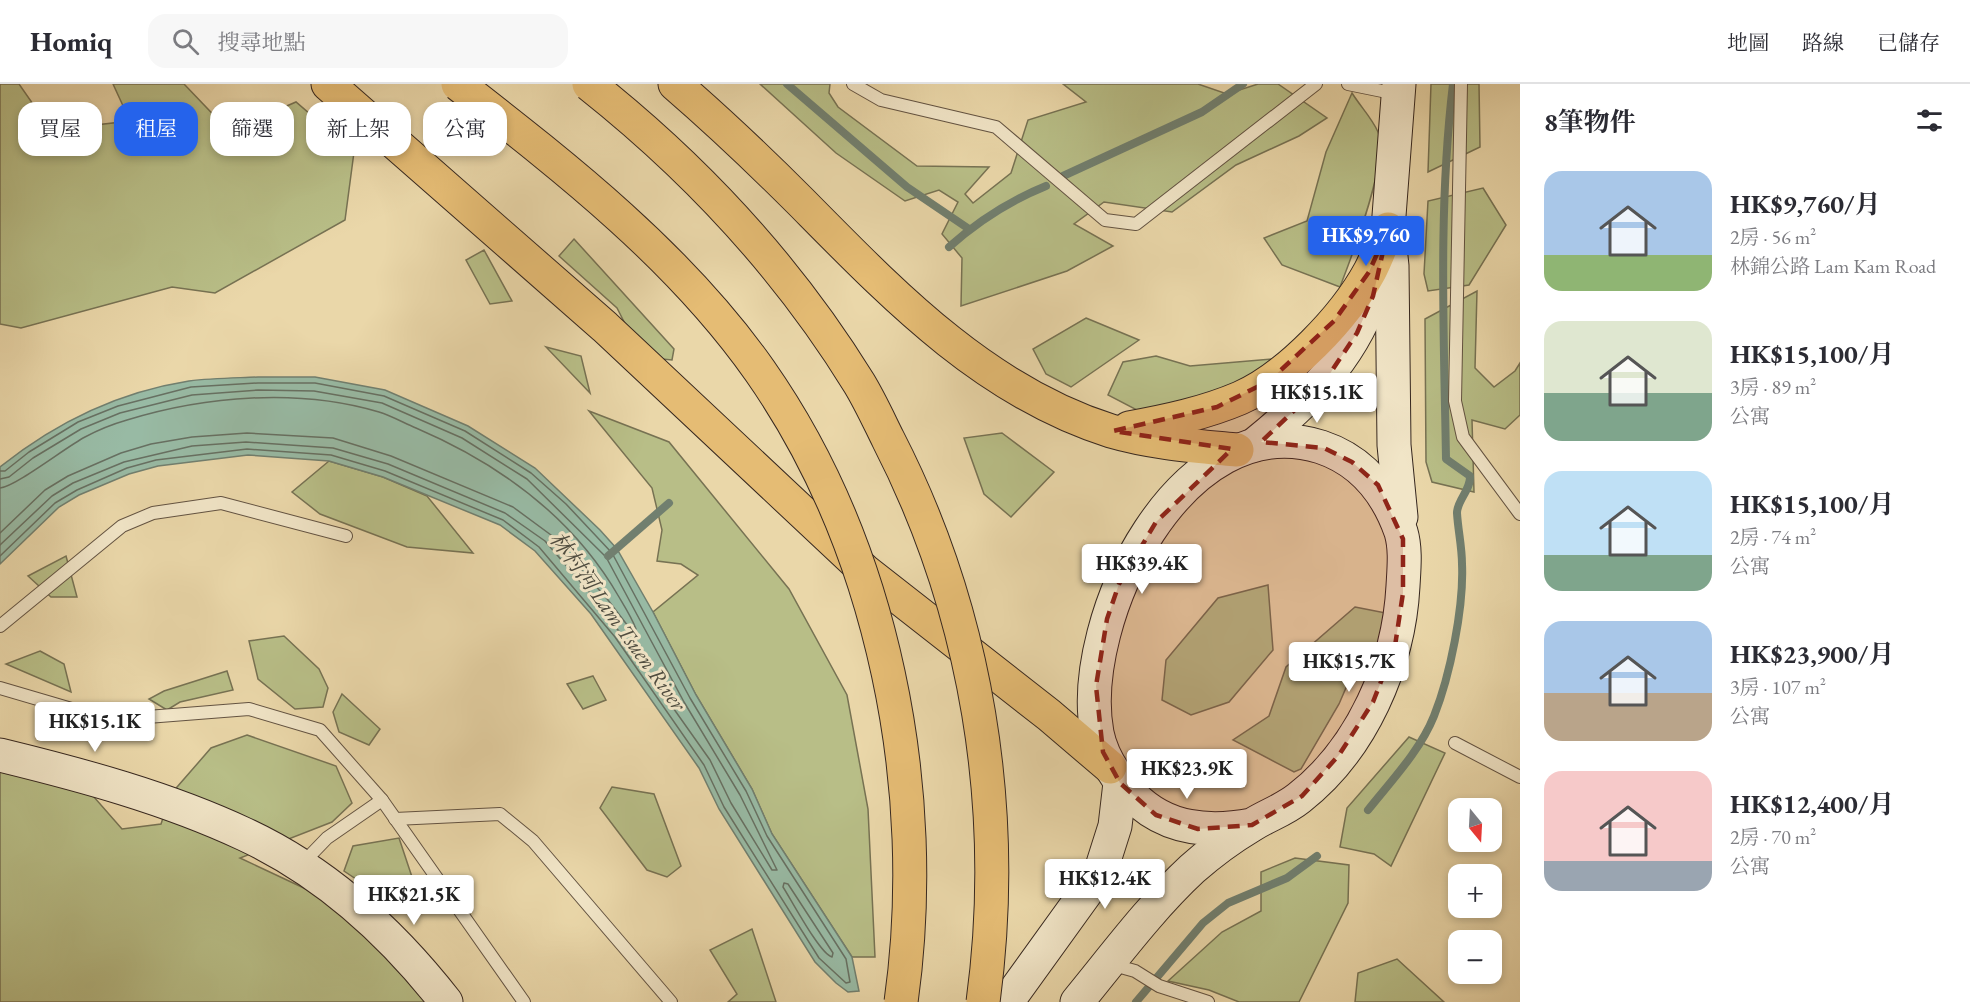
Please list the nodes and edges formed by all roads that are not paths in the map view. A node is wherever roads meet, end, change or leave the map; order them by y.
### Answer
1 (328, 84) edge
2 (458, 84) edge
3 (589, 84) edge
4 (675, 84) edge
5 (853, 84) edge
6 (1316, 84) edge
7 (1348, 84) edge
8 (1461, 84) edge
9 (1399, 89) edge
10 (1388, 229) junction
11 (1113, 431) junction
12 (1245, 447) junction
13 (1520, 514) edge
14 (346, 536) dead end
15 (1403, 539) junction
16 (0, 626) edge
17 (0, 688) edge
18 (1455, 743) dead end
19 (0, 755) edge
20 (1115, 775) junction
21 (1520, 777) edge
22 (382, 800) junction
23 (395, 819) junction
24 (1252, 825) junction
25 (300, 866) junction
26 (1109, 963) junction
27 (446, 1002) edge
28 (524, 1002) edge
29 (671, 1002) edge
30 (901, 1002) edge
31 (983, 1002) edge
32 (1007, 1002) edge
33 (1077, 1002) edge
34 (1208, 1002) edge

1 - 20 highway
2 - 30 highway, bridge
3 - 31 highway, bridge
4 - 11 highway
5 - 6 lane
7 - 9 lane
8 - 13 lane
9 - 10 main road
10 - 11 highway
10 - 12 main road
10 - 15 main road
11 - 12 highway
12 - 15 main road
12 - 20 main road
14 - 16 lane
15 - 24 main road
17 - 22 lane
18 - 21 lane
19 - 25 main road
20 - 24 main road
20 - 32 main road
22 - 23 lane
22 - 25 lane
23 - 28 lane
23 - 29 lane
24 - 26 main road
25 - 27 main road
26 - 33 main road
26 - 34 lane

